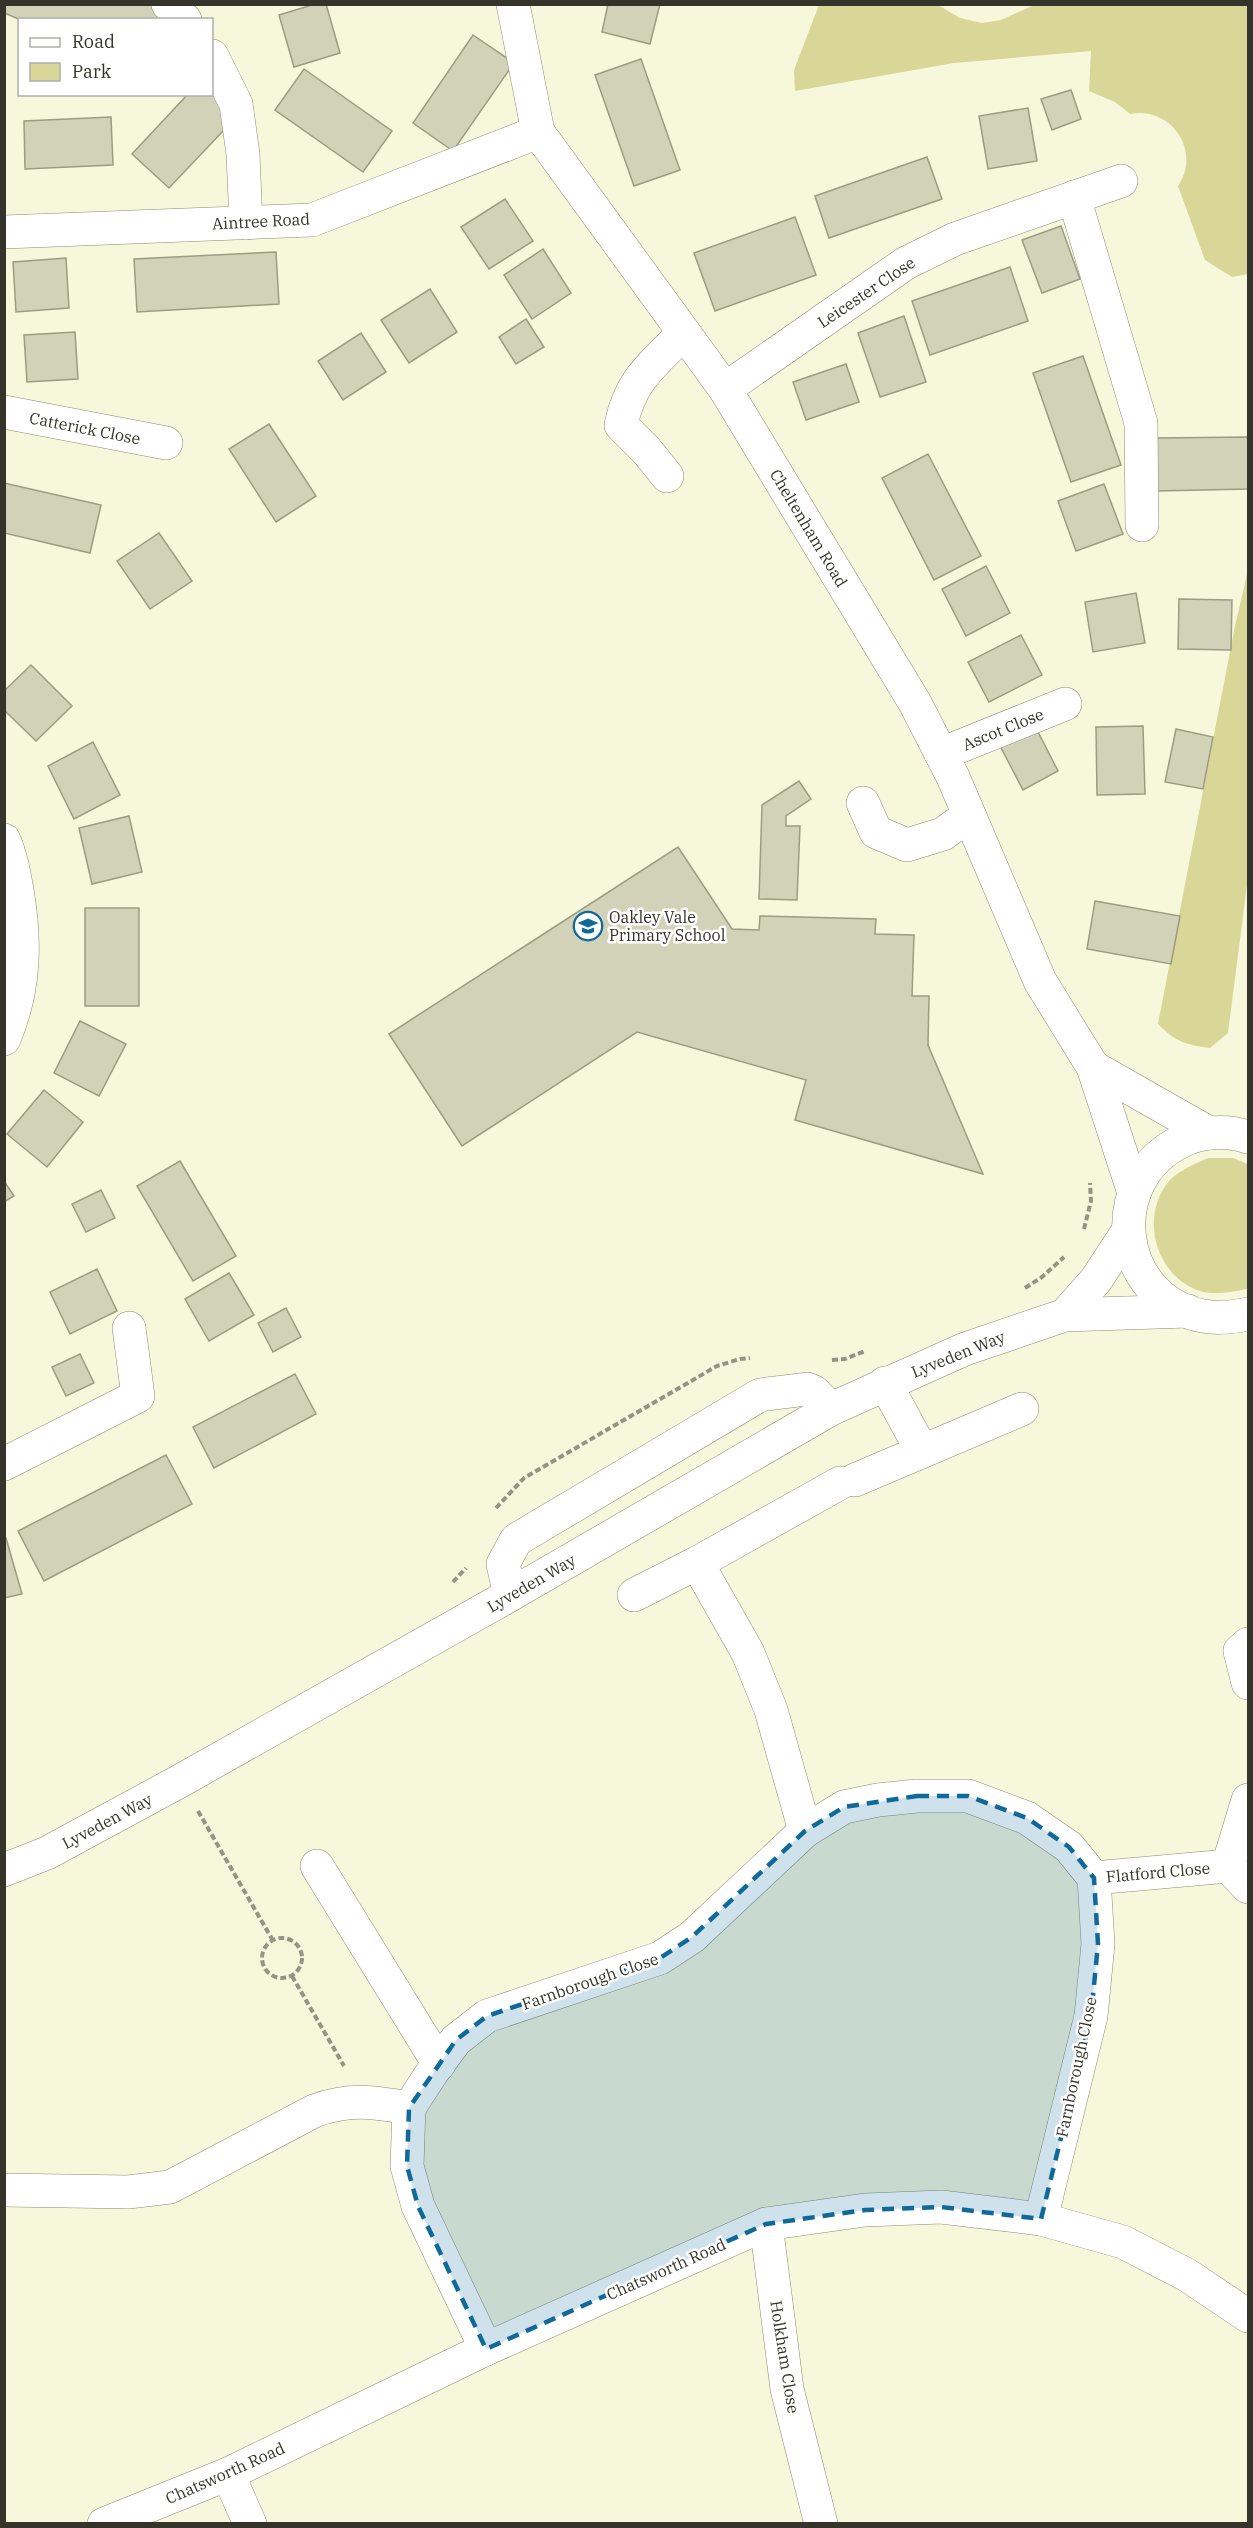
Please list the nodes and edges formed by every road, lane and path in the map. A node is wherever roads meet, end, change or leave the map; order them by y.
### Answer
1 (168, 4) edge
2 (513, 4) edge
3 (183, 18) edge
4 (213, 58) edge
5 (538, 132) junction
6 (1121, 181) dead end
7 (1074, 197) junction
8 (246, 223) junction
9 (4, 232) edge
10 (684, 333) junction
11 (725, 389) junction
12 (4, 412) edge
13 (166, 443) dead end
14 (667, 476) dead end
15 (1142, 525) dead end
16 (1065, 704) dead end
17 (941, 754) junction
18 (863, 802) dead end
19 (969, 815) junction
20 (4, 840) edge
21 (4, 1039) edge
22 (1093, 1067) junction
23 (1209, 1133) junction
24 (1248, 1137) edge
25 (1134, 1193) junction
26 (1128, 1231) junction
27 (1188, 1311) junction
28 (1065, 1315) junction
29 (1241, 1320) edge
30 (129, 1328) dead end
31 (885, 1383) junction
32 (831, 1409) junction
33 (1022, 1409) dead end
34 (922, 1451) junction
35 (4, 1464) edge
36 (696, 1563) junction
37 (510, 1595) junction
38 (634, 1595) dead end
39 (1248, 1644) edge
40 (1248, 1683) edge
41 (1248, 1800) edge
42 (197, 1810) dead end
43 (805, 1831) junction
44 (316, 1866) dead end
45 (4, 1870) edge
46 (1238, 1877) edge
47 (1094, 1878) junction
48 (272, 1940) junction
49 (292, 1976) junction
50 (439, 2064) junction
51 (364, 2100) junction
52 (409, 2108) junction
53 (4, 2190) edge
54 (1041, 2219) junction
55 (766, 2224) junction
56 (1248, 2316) edge
57 (486, 2349) junction
58 (228, 2475) junction
59 (104, 2523) edge
60 (250, 2523) edge
61 (821, 2523) edge

1 - 3 street
2 - 5 street, Cheltenham Road
4 - 8 street
5 - 8 street, Aintree Road
5 - 10 street, Cheltenham Road
6 - 7 street, Leicester Close
7 - 11 street, Leicester Close
7 - 15 street
8 - 9 street, Aintree Road
10 - 11 street, Cheltenham Road
10 - 14 street
11 - 17 street, Cheltenham Road
12 - 13 street, Catterick Close
16 - 17 street, Ascot Close
17 - 19 street, Cheltenham Road
18 - 19 street
19 - 22 street, Cheltenham Road
20 - 21 street
22 - 23 street, Cheltenham Road
22 - 25 street, Cheltenham Road
23 - 24 street
23 - 25 street
25 - 26 street
26 - 27 street
26 - 28 street
27 - 28 street, Lyveden Way
27 - 29 street
28 - 31 street, Lyveden Way
30 - 35 street
31 - 32 street, Lyveden Way
31 - 34 street
32 - 37 street, Lyveden Way
32 - 37 street
33 - 34 street
34 - 36 street
36 - 38 street
36 - 43 street
37 - 45 street, Lyveden Way
39 - 40 street
41 - 46 street
42 - 48 path
43 - 47 street, Farnborough Close
43 - 50 street, Farnborough Close
44 - 50 street
46 - 47 street, Flatford Close
47 - 54 street, Farnborough Close
48 - 49 path
48 - 49 path
49 - 51 path
50 - 52 street, Farnborough Close
51 - 52 street
51 - 53 street
52 - 57 street
54 - 55 street, Chatsworth Road
54 - 56 street, Chatsworth Road
55 - 57 street, Chatsworth Road
55 - 61 street, Holkham Close
57 - 58 street, Chatsworth Road
58 - 59 street, Chatsworth Road
58 - 60 street

